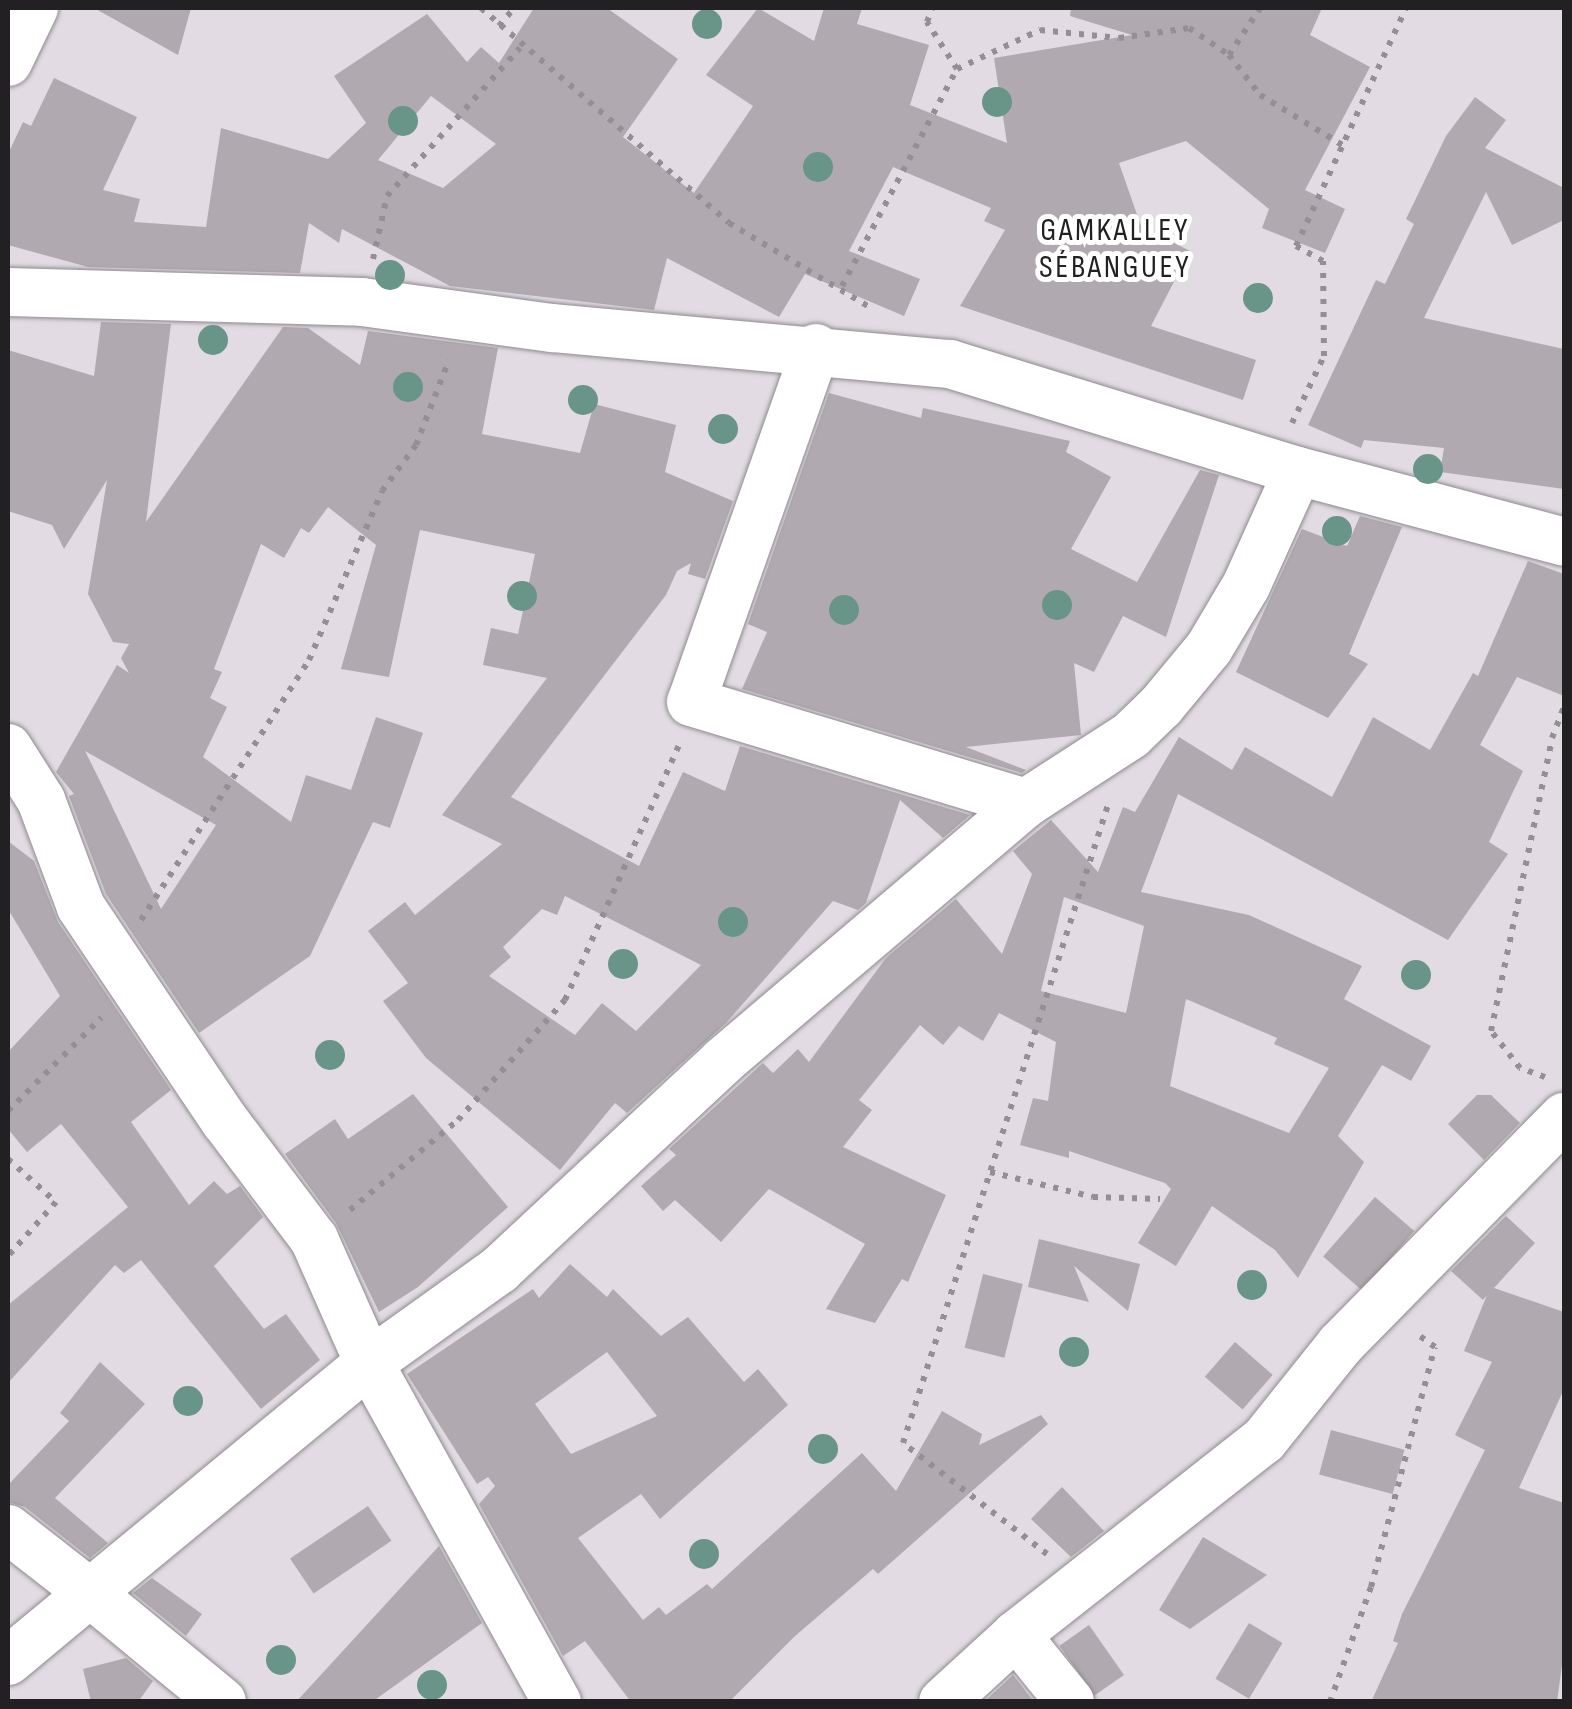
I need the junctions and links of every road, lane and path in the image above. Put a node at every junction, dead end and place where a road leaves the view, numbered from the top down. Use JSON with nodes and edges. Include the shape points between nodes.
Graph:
{"nodes":[{"id":1,"x":34,"y":8,"type":"edge"},
{"id":2,"x":480,"y":8,"type":"edge"},
{"id":3,"x":514,"y":8,"type":"edge"},
{"id":4,"x":932,"y":8,"type":"edge"},
{"id":5,"x":1260,"y":8,"type":"edge"},
{"id":6,"x":1406,"y":8,"type":"edge"},
{"id":7,"x":500,"y":26,"type":"junction"},
{"id":8,"x":520,"y":48,"type":"junction"},
{"id":9,"x":1229,"y":55,"type":"junction"},
{"id":10,"x":8,"y":62,"type":"edge"},
{"id":11,"x":956,"y":69,"type":"junction"},
{"id":12,"x":1344,"y":146,"type":"junction"},
{"id":13,"x":842,"y":286,"type":"junction"},
{"id":14,"x":8,"y":292,"type":"edge"},
{"id":15,"x":362,"y":302,"type":"junction"},
{"id":16,"x":881,"y":316,"type":"dead end"},
{"id":17,"x":466,"y":317,"type":"junction"},
{"id":18,"x":816,"y":348,"type":"junction"},
{"id":19,"x":1298,"y":471,"type":"junction"},
{"id":20,"x":1564,"y":542,"type":"edge"},
{"id":21,"x":697,"y":706,"type":"junction"},
{"id":22,"x":1564,"y":708,"type":"edge"},
{"id":23,"x":1132,"y":735,"type":"junction"},
{"id":24,"x":8,"y":748,"type":"edge"},
{"id":25,"x":1026,"y":803,"type":"junction"},
{"id":26,"x":125,"y":972,"type":"junction"},
{"id":27,"x":1557,"y":1098,"type":"edge"},
{"id":28,"x":8,"y":1111,"type":"edge"},
{"id":29,"x":8,"y":1159,"type":"edge"},
{"id":30,"x":990,"y":1172,"type":"junction"},
{"id":31,"x":1160,"y":1199,"type":"dead end"},
{"id":32,"x":314,"y":1240,"type":"junction"},
{"id":33,"x":8,"y":1256,"type":"edge"},
{"id":34,"x":1381,"y":1306,"type":"junction"},
{"id":35,"x":369,"y":1362,"type":"junction"},
{"id":36,"x":8,"y":1529,"type":"edge"},
{"id":37,"x":1084,"y":1582,"type":"junction"},
{"id":38,"x":90,"y":1593,"type":"junction"},
{"id":39,"x":1016,"y":1635,"type":"junction"},
{"id":40,"x":8,"y":1661,"type":"edge"},
{"id":41,"x":222,"y":1702,"type":"edge"},
{"id":42,"x":558,"y":1702,"type":"edge"},
{"id":43,"x":943,"y":1702,"type":"edge"},
{"id":44,"x":1070,"y":1702,"type":"edge"},
{"id":45,"x":1330,"y":1702,"type":"edge"}],
"edges":[{"from":1,"to":10,"type":"street"},
{"from":2,"to":7,"type":"path"},
{"from":3,"to":7,"type":"path"},
{"from":4,"to":11,"type":"path","via":[[927,22]]},
{"from":5,"to":9,"type":"path"},
{"from":6,"to":12,"type":"path"},
{"from":7,"to":8,"type":"path"},
{"from":8,"to":13,"type":"path","via":[[584,94],[729,223],[820,280]]},
{"from":8,"to":15,"type":"path","via":[[387,196]]},
{"from":9,"to":11,"type":"path","via":[[1190,28],[1120,38],[1040,30]]},
{"from":9,"to":12,"type":"path","via":[[1260,95]]},
{"from":11,"to":13,"type":"path"},
{"from":12,"to":19,"type":"path","via":[[1296,246],[1323,260],[1324,280],[1324,356],[1292,422]]},
{"from":13,"to":16,"type":"path"},
{"from":14,"to":15,"type":"street"},
{"from":15,"to":17,"type":"street"},
{"from":17,"to":18,"type":"street"},
{"from":17,"to":26,"type":"path","via":[[416,445],[382,491],[309,660]]},
{"from":18,"to":19,"type":"street","via":[[950,364]]},
{"from":18,"to":21,"type":"street","via":[[688,694]]},
{"from":19,"to":20,"type":"street"},
{"from":19,"to":23,"type":"street","via":[[1246,586],[1209,648]]},
{"from":21,"to":25,"type":"street"},
{"from":21,"to":32,"type":"path","via":[[565,1000],[458,1120]]},
{"from":22,"to":27,"type":"path","via":[[1552,738],[1491,1031],[1520,1068]]},
{"from":23,"to":25,"type":"street"},
{"from":23,"to":30,"type":"path"},
{"from":24,"to":26,"type":"street","via":[[40,800],[81,907]]},
{"from":25,"to":35,"type":"street","via":[[723,1061],[512,1258]]},
{"from":26,"to":28,"type":"path"},
{"from":26,"to":32,"type":"street"},
{"from":27,"to":34,"type":"street"},
{"from":29,"to":33,"type":"path","via":[[56,1202]]},
{"from":30,"to":31,"type":"path","via":[[1094,1197]]},
{"from":30,"to":37,"type":"path","via":[[903,1443]]},
{"from":32,"to":35,"type":"street"},
{"from":34,"to":37,"type":"street","via":[[1264,1440]]},
{"from":34,"to":45,"type":"path","via":[[1435,1347],[1371,1588]]},
{"from":35,"to":38,"type":"street"},
{"from":35,"to":42,"type":"street"},
{"from":36,"to":38,"type":"street"},
{"from":37,"to":39,"type":"street"},
{"from":38,"to":40,"type":"street"},
{"from":38,"to":41,"type":"street"},
{"from":39,"to":43,"type":"street"},
{"from":39,"to":44,"type":"street"}]}
